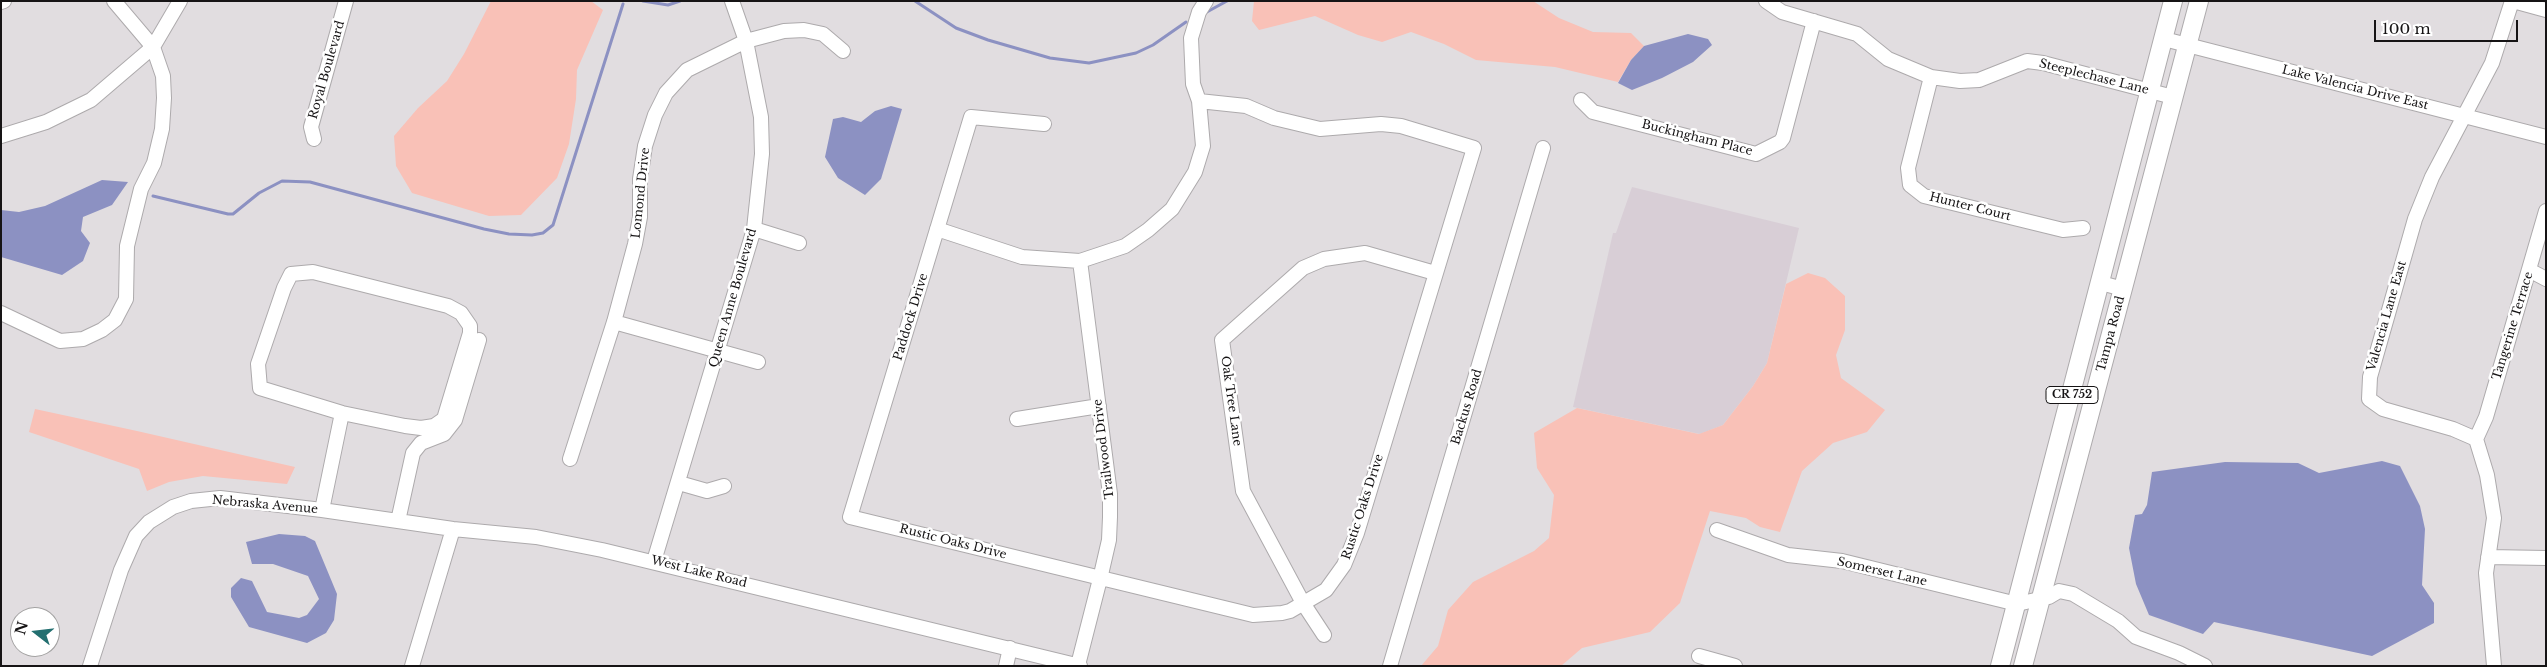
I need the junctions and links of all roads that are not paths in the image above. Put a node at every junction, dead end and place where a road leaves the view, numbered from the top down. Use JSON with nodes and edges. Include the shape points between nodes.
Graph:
{"nodes":[{"id":1,"x":114,"y":1,"type":"edge"},
{"id":2,"x":180,"y":1,"type":"edge"},
{"id":3,"x":346,"y":1,"type":"edge"},
{"id":4,"x":732,"y":1,"type":"edge"},
{"id":5,"x":1206,"y":1,"type":"edge"},
{"id":6,"x":1766,"y":1,"type":"edge"},
{"id":7,"x":2173,"y":1,"type":"edge"},
{"id":8,"x":2199,"y":1,"type":"edge"},
{"id":9,"x":2513,"y":1,"type":"edge"},
{"id":10,"x":2546,"y":10,"type":"edge"},
{"id":11,"x":1814,"y":20,"type":"junction"},
{"id":12,"x":2164,"y":39,"type":"junction"},
{"id":13,"x":746,"y":41,"type":"junction"},
{"id":14,"x":2188,"y":46,"type":"junction"},
{"id":15,"x":153,"y":47,"type":"junction"},
{"id":16,"x":843,"y":51,"type":"dead end"},
{"id":17,"x":1931,"y":76,"type":"junction"},
{"id":18,"x":2151,"y":92,"type":"junction"},
{"id":19,"x":2173,"y":97,"type":"junction"},
{"id":20,"x":1199,"y":100,"type":"junction"},
{"id":21,"x":1581,"y":100,"type":"dead end"},
{"id":22,"x":2463,"y":115,"type":"junction"},
{"id":23,"x":1044,"y":124,"type":"dead end"},
{"id":24,"x":1,"y":136,"type":"edge"},
{"id":25,"x":2546,"y":137,"type":"edge"},
{"id":26,"x":314,"y":139,"type":"dead end"},
{"id":27,"x":1543,"y":148,"type":"dead end"},
{"id":28,"x":2546,"y":211,"type":"edge"},
{"id":29,"x":2084,"y":228,"type":"dead end"},
{"id":30,"x":754,"y":229,"type":"junction"},
{"id":31,"x":937,"y":229,"type":"junction"},
{"id":32,"x":799,"y":243,"type":"dead end"},
{"id":33,"x":1080,"y":261,"type":"junction"},
{"id":34,"x":2530,"y":270,"type":"junction"},
{"id":35,"x":1435,"y":273,"type":"junction"},
{"id":36,"x":2546,"y":279,"type":"edge"},
{"id":37,"x":2101,"y":283,"type":"junction"},
{"id":38,"x":2123,"y":289,"type":"junction"},
{"id":39,"x":1,"y":313,"type":"edge"},
{"id":40,"x":614,"y":322,"type":"junction"},
{"id":41,"x":479,"y":340,"type":"dead end"},
{"id":42,"x":718,"y":351,"type":"junction"},
{"id":43,"x":758,"y":362,"type":"dead end"},
{"id":44,"x":1099,"y":406,"type":"junction"},
{"id":45,"x":342,"y":413,"type":"junction"},
{"id":46,"x":1017,"y":419,"type":"dead end"},
{"id":47,"x":2476,"y":439,"type":"junction"},
{"id":48,"x":570,"y":459,"type":"dead end"},
{"id":49,"x":679,"y":482,"type":"junction"},
{"id":50,"x":724,"y":486,"type":"dead end"},
{"id":51,"x":322,"y":510,"type":"junction"},
{"id":52,"x":850,"y":517,"type":"joint"},
{"id":53,"x":398,"y":521,"type":"junction"},
{"id":54,"x":453,"y":529,"type":"junction"},
{"id":55,"x":1716,"y":530,"type":"dead end"},
{"id":56,"x":2488,"y":557,"type":"junction"},
{"id":57,"x":2546,"y":558,"type":"edge"},
{"id":58,"x":654,"y":561,"type":"junction"},
{"id":59,"x":1100,"y":580,"type":"junction"},
{"id":60,"x":2045,"y":598,"type":"junction"},
{"id":61,"x":1303,"y":603,"type":"junction"},
{"id":62,"x":2017,"y":604,"type":"junction"},
{"id":63,"x":1324,"y":635,"type":"dead end"},
{"id":64,"x":1010,"y":648,"type":"junction"},
{"id":65,"x":1698,"y":656,"type":"dead end"},
{"id":66,"x":90,"y":666,"type":"edge"},
{"id":67,"x":412,"y":666,"type":"edge"},
{"id":68,"x":1006,"y":666,"type":"edge"},
{"id":69,"x":1079,"y":666,"type":"edge"},
{"id":70,"x":1390,"y":666,"type":"edge"},
{"id":71,"x":1734,"y":666,"type":"edge"},
{"id":72,"x":2000,"y":666,"type":"edge"},
{"id":73,"x":2023,"y":666,"type":"edge"},
{"id":74,"x":2205,"y":666,"type":"edge"},
{"id":75,"x":2494,"y":666,"type":"edge"}],
"edges":[{"from":1,"to":15,"type":"street"},
{"from":2,"to":15,"type":"street"},
{"from":3,"to":26,"type":"street","name":"Royal Boulevard","via":[[311,127]]},
{"from":4,"to":13,"type":"street","name":"Queen Anne Boulevard"},
{"from":5,"to":20,"type":"street","via":[[1191,38],[1193,84]]},
{"from":6,"to":11,"type":"street","name":"Steeplechase Lane","via":[[1782,12]]},
{"from":7,"to":12,"type":"main road","name":"Tampa Road","number":"CR 752"},
{"from":8,"to":14,"type":"main road","name":"Tampa Road","number":"CR 752"},
{"from":9,"to":10,"type":"street"},
{"from":9,"to":22,"type":"street","name":"Valencia Lane East","via":[[2492,63]]},
{"from":11,"to":17,"type":"street","name":"Steeplechase Lane","via":[[1856,34],[1888,59]]},
{"from":11,"to":21,"type":"street","name":"Buckingham Place","via":[[1783,138],[1756,154],[1593,112]]},
{"from":12,"to":14,"type":"street","name":"Lake Valencia Drive East"},
{"from":12,"to":18,"type":"main road","name":"Tampa Road","number":"CR 752"},
{"from":13,"to":16,"type":"street","name":"Lomond Drive","via":[[784,31],[804,30],[824,34]]},
{"from":13,"to":30,"type":"street","name":"Queen Anne Boulevard","via":[[761,117],[762,154]]},
{"from":13,"to":40,"type":"street","name":"Lomond Drive","via":[[681,74],[666,93],[655,116],[640,179],[640,217],[635,244]]},
{"from":14,"to":19,"type":"main road","name":"Tampa Road","number":"CR 752"},
{"from":14,"to":22,"type":"street","name":"Lake Valencia Drive East"},
{"from":15,"to":24,"type":"street","via":[[91,100],[46,122]]},
{"from":15,"to":39,"type":"street","via":[[163,76],[162,129],[154,163],[138,198],[127,246],[126,299],[115,320],[84,340],[60,341]]},
{"from":17,"to":18,"type":"street","name":"Steeplechase Lane","via":[[1960,81],[1979,80],[2027,61]]},
{"from":17,"to":29,"type":"street","name":"Hunter Court","via":[[1908,168],[1910,185],[1924,196],[2063,230]]},
{"from":18,"to":19,"type":"street","name":"Steeplechase Lane"},
{"from":18,"to":37,"type":"main road","name":"Tampa Road","number":"CR 752"},
{"from":19,"to":38,"type":"main road","name":"Tampa Road","number":"CR 752"},
{"from":20,"to":33,"type":"street","via":[[1203,146],[1195,172],[1172,209],[1125,246]]},
{"from":20,"to":35,"type":"street","name":"Rustic Oaks Drive","via":[[1246,106],[1274,118],[1320,129],[1381,124],[1401,126],[1474,148]]},
{"from":22,"to":25,"type":"street","name":"Lake Valencia Drive East"},
{"from":22,"to":47,"type":"street","name":"Valencia Lane East","via":[[2415,219],[2370,377],[2369,399],[2383,409]]},
{"from":23,"to":31,"type":"street","name":"Paddock Drive","via":[[970,117]]},
{"from":27,"to":70,"type":"street","name":"Backus Road"},
{"from":28,"to":34,"type":"street","name":"Tangerine Terrace"},
{"from":30,"to":32,"type":"street"},
{"from":30,"to":42,"type":"street","name":"Queen Anne Boulevard"},
{"from":31,"to":33,"type":"street","via":[[1022,256]]},
{"from":31,"to":52,"type":"street","name":"Paddock Drive"},
{"from":33,"to":44,"type":"street","name":"Trailwood Drive"},
{"from":34,"to":36,"type":"street"},
{"from":34,"to":47,"type":"street","name":"Tangerine Terrace","via":[[2486,417]]},
{"from":35,"to":61,"type":"street","name":"Rustic Oaks Drive","via":[[1357,533],[1344,565],[1326,590]]},
{"from":35,"to":61,"type":"street","name":"Oak Tree Lane","via":[[1365,252],[1324,259],[1303,268],[1222,340],[1243,491]]},
{"from":37,"to":38,"type":"street"},
{"from":37,"to":62,"type":"main road","name":"Tampa Road","number":"CR 752"},
{"from":38,"to":60,"type":"main road","name":"Tampa Road","number":"CR 752"},
{"from":40,"to":42,"type":"street"},
{"from":40,"to":48,"type":"street","name":"Lomond Drive"},
{"from":41,"to":53,"type":"street","via":[[455,420],[444,434],[421,443],[413,454]]},
{"from":42,"to":43,"type":"street"},
{"from":42,"to":49,"type":"street","name":"Queen Anne Boulevard"},
{"from":44,"to":46,"type":"street"},
{"from":44,"to":59,"type":"street","name":"Trailwood Drive","via":[[1110,494],[1109,540]]},
{"from":45,"to":45,"type":"street","via":[[260,388],[258,364],[291,274],[312,272],[448,306],[462,313],[470,332],[444,419],[434,426],[421,428]]},
{"from":45,"to":51,"type":"street"},
{"from":47,"to":56,"type":"street","via":[[2487,475],[2494,518]]},
{"from":49,"to":50,"type":"street","via":[[707,492]]},
{"from":49,"to":58,"type":"street","name":"Queen Anne Boulevard"},
{"from":51,"to":53,"type":"street","name":"Nebraska Avenue"},
{"from":51,"to":66,"type":"street","name":"Nebraska Avenue","via":[[220,498],[191,501],[173,507],[149,522],[136,536],[122,570]]},
{"from":52,"to":59,"type":"street","name":"Rustic Oaks Drive"},
{"from":53,"to":54,"type":"street","name":"Nebraska Avenue"},
{"from":54,"to":58,"type":"street","name":"West Lake Road","via":[[536,537]]},
{"from":54,"to":67,"type":"street"},
{"from":55,"to":62,"type":"street","name":"Somerset Lane","via":[[1788,554],[1842,561]]},
{"from":56,"to":57,"type":"street"},
{"from":56,"to":75,"type":"street","via":[[2486,595]]},
{"from":58,"to":64,"type":"street","name":"West Lake Road"},
{"from":59,"to":61,"type":"street","name":"Rustic Oaks Drive","via":[[1253,615],[1282,613]]},
{"from":59,"to":69,"type":"street","name":"Trailwood Drive"},
{"from":60,"to":62,"type":"street","name":"Somerset Lane"},
{"from":60,"to":73,"type":"main road","name":"Tampa Road","number":"CR 752"},
{"from":60,"to":74,"type":"street","name":"Somerset Lane","via":[[2059,591],[2073,594],[2118,621],[2136,637]]},
{"from":61,"to":63,"type":"street"},
{"from":62,"to":72,"type":"main road","name":"Tampa Road","number":"CR 752"},
{"from":64,"to":68,"type":"street"},
{"from":64,"to":69,"type":"street","name":"West Lake Road"},
{"from":65,"to":71,"type":"street"}]}
